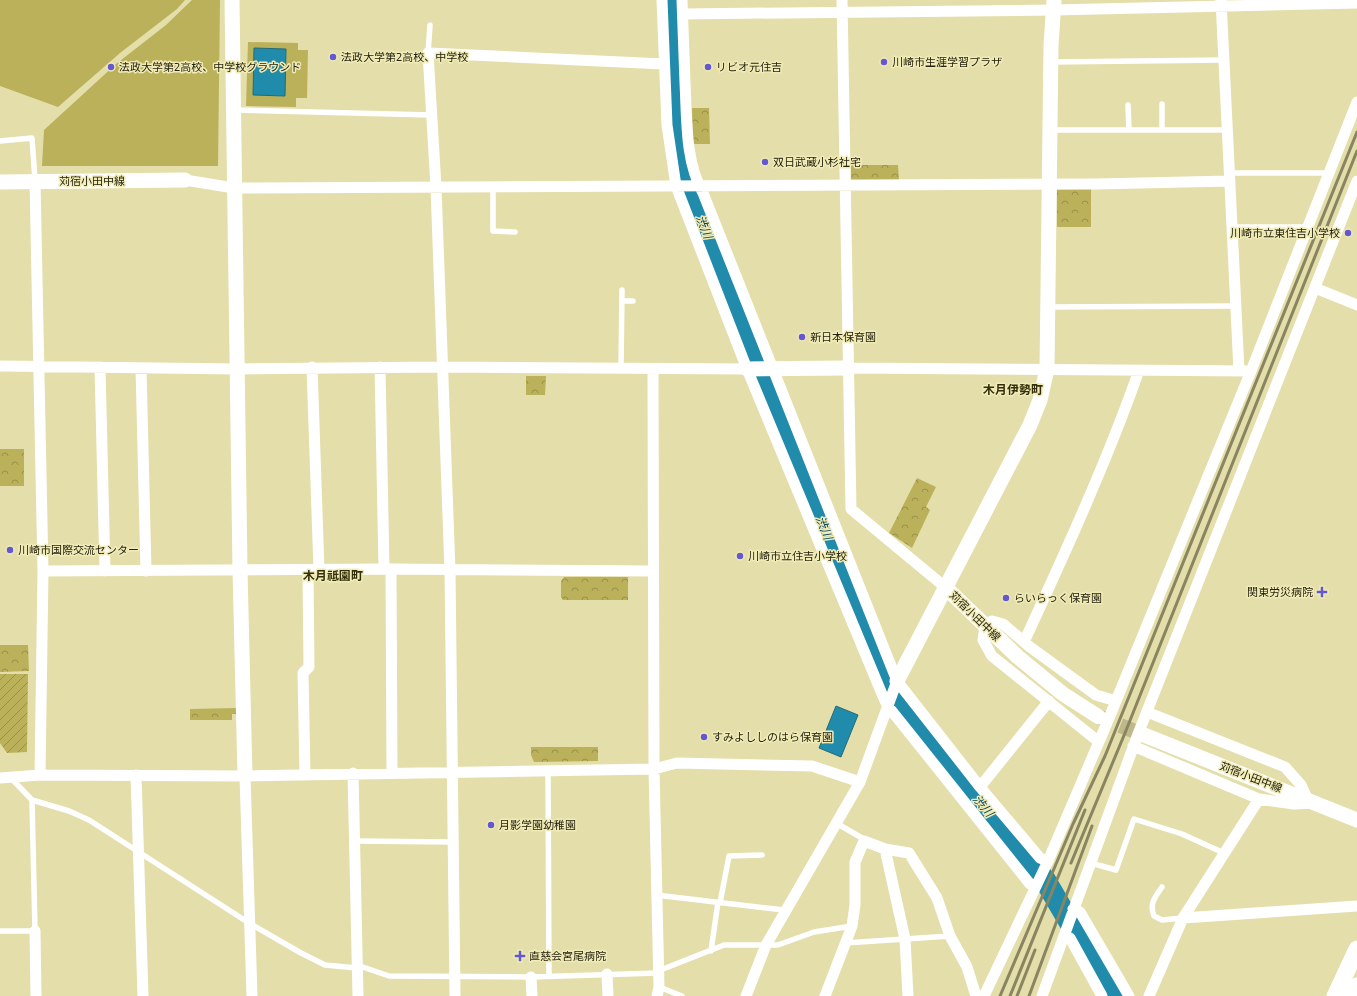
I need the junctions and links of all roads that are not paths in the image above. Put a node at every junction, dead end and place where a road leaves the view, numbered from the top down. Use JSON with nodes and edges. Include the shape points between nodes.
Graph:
{"nodes":[{"id":1,"x":232,"y":0,"type":"edge"},
{"id":2,"x":662,"y":0,"type":"edge"},
{"id":3,"x":682,"y":0,"type":"edge"},
{"id":4,"x":842,"y":0,"type":"edge"},
{"id":5,"x":1357,"y":3,"type":"edge"},
{"id":6,"x":1221,"y":4,"type":"edge"},
{"id":7,"x":1054,"y":5,"type":"edge"},
{"id":8,"x":842,"y":13,"type":"junction"},
{"id":9,"x":683,"y":14,"type":"junction"},
{"id":10,"x":430,"y":25,"type":"dead end"},
{"id":11,"x":428,"y":53,"type":"junction"},
{"id":12,"x":1224,"y":60,"type":"junction"},
{"id":13,"x":1051,"y":62,"type":"junction"},
{"id":14,"x":664,"y":64,"type":"junction"},
{"id":15,"x":1357,"y":102,"type":"edge"},
{"id":16,"x":1162,"y":104,"type":"dead end"},
{"id":17,"x":1128,"y":105,"type":"dead end"},
{"id":18,"x":234,"y":110,"type":"junction"},
{"id":19,"x":431,"y":115,"type":"junction"},
{"id":20,"x":1050,"y":130,"type":"junction"},
{"id":21,"x":1129,"y":130,"type":"junction"},
{"id":22,"x":1162,"y":130,"type":"junction"},
{"id":23,"x":1227,"y":130,"type":"junction"},
{"id":24,"x":0,"y":141,"type":"edge"},
{"id":25,"x":1329,"y":173,"type":"junction"},
{"id":26,"x":1230,"y":177,"type":"junction"},
{"id":27,"x":185,"y":180,"type":"joint"},
{"id":28,"x":35,"y":181,"type":"junction"},
{"id":29,"x":1357,"y":181,"type":"edge"},
{"id":30,"x":0,"y":182,"type":"edge"},
{"id":31,"x":845,"y":184,"type":"junction"},
{"id":32,"x":1049,"y":184,"type":"junction"},
{"id":33,"x":676,"y":186,"type":"junction"},
{"id":34,"x":699,"y":186,"type":"junction"},
{"id":35,"x":436,"y":187,"type":"junction"},
{"id":36,"x":493,"y":187,"type":"junction"},
{"id":37,"x":234,"y":188,"type":"junction"},
{"id":38,"x":1232,"y":227,"type":"junction"},
{"id":39,"x":1308,"y":227,"type":"junction"},
{"id":40,"x":515,"y":232,"type":"dead end"},
{"id":41,"x":1314,"y":288,"type":"junction"},
{"id":42,"x":622,"y":290,"type":"dead end"},
{"id":43,"x":633,"y":300,"type":"dead end"},
{"id":44,"x":622,"y":301,"type":"junction"},
{"id":45,"x":1357,"y":305,"type":"edge"},
{"id":46,"x":1236,"y":306,"type":"junction"},
{"id":47,"x":1048,"y":307,"type":"junction"},
{"id":48,"x":0,"y":366,"type":"edge"},
{"id":49,"x":38,"y":367,"type":"junction"},
{"id":50,"x":312,"y":367,"type":"junction"},
{"id":51,"x":380,"y":367,"type":"junction"},
{"id":52,"x":442,"y":367,"type":"junction"},
{"id":53,"x":100,"y":368,"type":"junction"},
{"id":54,"x":141,"y":368,"type":"junction"},
{"id":55,"x":621,"y":368,"type":"junction"},
{"id":56,"x":653,"y":368,"type":"junction"},
{"id":57,"x":848,"y":368,"type":"junction"},
{"id":58,"x":237,"y":369,"type":"junction"},
{"id":59,"x":747,"y":369,"type":"junction"},
{"id":60,"x":772,"y":369,"type":"junction"},
{"id":61,"x":1047,"y":369,"type":"junction"},
{"id":62,"x":1138,"y":371,"type":"junction"},
{"id":63,"x":1239,"y":371,"type":"junction"},
{"id":64,"x":1251,"y":371,"type":"junction"},
{"id":65,"x":387,"y":569,"type":"junction"},
{"id":66,"x":240,"y":570,"type":"junction"},
{"id":67,"x":319,"y":570,"type":"junction"},
{"id":68,"x":43,"y":571,"type":"junction"},
{"id":69,"x":105,"y":571,"type":"junction"},
{"id":70,"x":146,"y":571,"type":"junction"},
{"id":71,"x":308,"y":571,"type":"junction"},
{"id":72,"x":450,"y":571,"type":"junction"},
{"id":73,"x":653,"y":571,"type":"junction"},
{"id":74,"x":945,"y":587,"type":"junction"},
{"id":75,"x":985,"y":626,"type":"junction"},
{"id":76,"x":1024,"y":642,"type":"junction"},
{"id":77,"x":897,"y":681,"type":"junction"},
{"id":78,"x":1049,"y":701,"type":"junction"},
{"id":79,"x":1116,"y":701,"type":"junction"},
{"id":80,"x":887,"y":705,"type":"junction"},
{"id":81,"x":1147,"y":712,"type":"junction"},
{"id":82,"x":1099,"y":716,"type":"tunnel mouth"},
{"id":83,"x":1144,"y":735,"type":"tunnel mouth"},
{"id":84,"x":1099,"y":742,"type":"junction"},
{"id":85,"x":1133,"y":746,"type":"junction"},
{"id":86,"x":654,"y":769,"type":"junction"},
{"id":87,"x":548,"y":770,"type":"junction"},
{"id":88,"x":454,"y":771,"type":"junction"},
{"id":89,"x":392,"y":772,"type":"junction"},
{"id":90,"x":353,"y":773,"type":"junction"},
{"id":91,"x":305,"y":774,"type":"junction"},
{"id":92,"x":40,"y":775,"type":"junction"},
{"id":93,"x":136,"y":775,"type":"junction"},
{"id":94,"x":245,"y":776,"type":"junction"},
{"id":95,"x":5,"y":778,"type":"edge"},
{"id":96,"x":860,"y":782,"type":"junction"},
{"id":97,"x":980,"y":787,"type":"junction"},
{"id":98,"x":1259,"y":799,"type":"junction"},
{"id":99,"x":32,"y":800,"type":"junction"},
{"id":100,"x":1312,"y":800,"type":"junction"},
{"id":101,"x":1357,"y":820,"type":"edge"},
{"id":102,"x":836,"y":823,"type":"junction"},
{"id":103,"x":864,"y":841,"type":"junction"},
{"id":104,"x":354,"y":842,"type":"junction"},
{"id":105,"x":453,"y":842,"type":"junction"},
{"id":106,"x":885,"y":849,"type":"junction"},
{"id":107,"x":138,"y":852,"type":"junction"},
{"id":108,"x":1224,"y":853,"type":"junction"},
{"id":109,"x":762,"y":855,"type":"dead end"},
{"id":110,"x":1048,"y":861,"type":"junction"},
{"id":111,"x":1090,"y":863,"type":"junction"},
{"id":112,"x":1036,"y":886,"type":"junction"},
{"id":113,"x":1162,"y":887,"type":"dead end"},
{"id":114,"x":656,"y":895,"type":"junction"},
{"id":115,"x":719,"y":902,"type":"junction"},
{"id":116,"x":1357,"y":906,"type":"edge"},
{"id":117,"x":1074,"y":908,"type":"junction"},
{"id":118,"x":784,"y":910,"type":"junction"},
{"id":119,"x":1183,"y":918,"type":"junction"},
{"id":120,"x":249,"y":924,"type":"junction"},
{"id":121,"x":852,"y":926,"type":"junction"},
{"id":122,"x":0,"y":931,"type":"edge"},
{"id":123,"x":34,"y":931,"type":"junction"},
{"id":124,"x":1064,"y":935,"type":"junction"},
{"id":125,"x":950,"y":936,"type":"junction"},
{"id":126,"x":905,"y":938,"type":"junction"},
{"id":127,"x":844,"y":943,"type":"junction"},
{"id":128,"x":766,"y":945,"type":"junction"},
{"id":129,"x":1357,"y":949,"type":"edge"},
{"id":130,"x":711,"y":950,"type":"junction"},
{"id":131,"x":357,"y":967,"type":"junction"},
{"id":132,"x":658,"y":972,"type":"junction"},
{"id":133,"x":607,"y":974,"type":"junction"},
{"id":134,"x":549,"y":976,"type":"junction"},
{"id":135,"x":454,"y":977,"type":"junction"},
{"id":136,"x":531,"y":977,"type":"junction"},
{"id":137,"x":1357,"y":986,"type":"edge"},
{"id":138,"x":658,"y":992,"type":"edge"},
{"id":139,"x":36,"y":996,"type":"edge"},
{"id":140,"x":143,"y":996,"type":"edge"},
{"id":141,"x":252,"y":996,"type":"edge"},
{"id":142,"x":358,"y":996,"type":"edge"},
{"id":143,"x":455,"y":996,"type":"edge"},
{"id":144,"x":532,"y":996,"type":"edge"},
{"id":145,"x":608,"y":996,"type":"edge"},
{"id":146,"x":682,"y":996,"type":"edge"},
{"id":147,"x":746,"y":996,"type":"edge"},
{"id":148,"x":825,"y":996,"type":"edge"},
{"id":149,"x":908,"y":996,"type":"edge"},
{"id":150,"x":976,"y":996,"type":"edge"},
{"id":151,"x":984,"y":996,"type":"edge"},
{"id":152,"x":1042,"y":996,"type":"edge"},
{"id":153,"x":1102,"y":996,"type":"edge"},
{"id":154,"x":1128,"y":996,"type":"edge"},
{"id":155,"x":1149,"y":996,"type":"edge"},
{"id":156,"x":1334,"y":996,"type":"edge"},
{"id":157,"x":1352,"y":996,"type":"edge"}],
"edges":[{"from":1,"to":18,"type":"street"},
{"from":2,"to":14,"type":"street"},
{"from":3,"to":9,"type":"street"},
{"from":4,"to":8,"type":"street"},
{"from":5,"to":6,"type":"street"},
{"from":6,"to":7,"type":"street"},
{"from":6,"to":12,"type":"street"},
{"from":7,"to":8,"type":"street"},
{"from":7,"to":13,"type":"street"},
{"from":8,"to":9,"type":"street"},
{"from":8,"to":31,"type":"street"},
{"from":9,"to":34,"type":"street","via":[[690,157]]},
{"from":10,"to":11,"type":"lane"},
{"from":11,"to":14,"type":"street"},
{"from":11,"to":19,"type":"street"},
{"from":12,"to":13,"type":"lane"},
{"from":12,"to":23,"type":"street"},
{"from":13,"to":20,"type":"street"},
{"from":14,"to":33,"type":"street","via":[[670,154]]},
{"from":15,"to":25,"type":"street"},
{"from":16,"to":22,"type":"lane"},
{"from":17,"to":21,"type":"lane"},
{"from":18,"to":19,"type":"lane"},
{"from":18,"to":37,"type":"street"},
{"from":19,"to":35,"type":"street"},
{"from":20,"to":21,"type":"lane"},
{"from":20,"to":32,"type":"street"},
{"from":21,"to":22,"type":"lane"},
{"from":22,"to":23,"type":"lane"},
{"from":23,"to":26,"type":"street"},
{"from":24,"to":28,"type":"lane","via":[[32,138]]},
{"from":25,"to":26,"type":"lane"},
{"from":25,"to":39,"type":"street"},
{"from":26,"to":32,"type":"street"},
{"from":26,"to":38,"type":"street"},
{"from":27,"to":28,"type":"street","name":"苅宿小田中線"},
{"from":27,"to":37,"type":"street"},
{"from":28,"to":30,"type":"street","name":"苅宿小田中線"},
{"from":28,"to":49,"type":"street"},
{"from":29,"to":41,"type":"street"},
{"from":31,"to":32,"type":"street"},
{"from":31,"to":34,"type":"street"},
{"from":31,"to":57,"type":"street"},
{"from":32,"to":47,"type":"street"},
{"from":33,"to":34,"type":"street"},
{"from":33,"to":36,"type":"street"},
{"from":33,"to":59,"type":"street"},
{"from":34,"to":60,"type":"street"},
{"from":35,"to":36,"type":"street"},
{"from":35,"to":37,"type":"street"},
{"from":35,"to":52,"type":"street"},
{"from":36,"to":40,"type":"lane","via":[[493,230]]},
{"from":37,"to":58,"type":"street"},
{"from":38,"to":39,"type":"lane"},
{"from":38,"to":46,"type":"street"},
{"from":39,"to":64,"type":"street"},
{"from":41,"to":45,"type":"street"},
{"from":41,"to":81,"type":"street"},
{"from":42,"to":44,"type":"lane"},
{"from":43,"to":44,"type":"lane"},
{"from":44,"to":55,"type":"lane"},
{"from":46,"to":47,"type":"lane"},
{"from":46,"to":63,"type":"street"},
{"from":47,"to":61,"type":"street"},
{"from":48,"to":49,"type":"street"},
{"from":49,"to":53,"type":"street"},
{"from":49,"to":68,"type":"street"},
{"from":50,"to":51,"type":"street"},
{"from":50,"to":58,"type":"street"},
{"from":50,"to":67,"type":"street"},
{"from":51,"to":52,"type":"street"},
{"from":51,"to":65,"type":"street"},
{"from":52,"to":55,"type":"street"},
{"from":52,"to":72,"type":"street"},
{"from":53,"to":54,"type":"street"},
{"from":53,"to":69,"type":"street"},
{"from":54,"to":58,"type":"street"},
{"from":54,"to":70,"type":"street"},
{"from":55,"to":56,"type":"street"},
{"from":56,"to":59,"type":"street"},
{"from":56,"to":73,"type":"street"},
{"from":57,"to":60,"type":"street"},
{"from":57,"to":61,"type":"street"},
{"from":57,"to":74,"type":"street","via":[[851,508]]},
{"from":58,"to":66,"type":"street"},
{"from":59,"to":60,"type":"street"},
{"from":59,"to":80,"type":"street"},
{"from":60,"to":77,"type":"street"},
{"from":61,"to":62,"type":"street"},
{"from":61,"to":74,"type":"street","via":[[1040,400],[1030,425]]},
{"from":62,"to":63,"type":"street"},
{"from":62,"to":76,"type":"street","via":[[1125,412]]},
{"from":63,"to":64,"type":"street"},
{"from":64,"to":79,"type":"street"},
{"from":65,"to":67,"type":"street"},
{"from":65,"to":72,"type":"street"},
{"from":65,"to":89,"type":"street"},
{"from":66,"to":70,"type":"street"},
{"from":66,"to":71,"type":"street"},
{"from":66,"to":94,"type":"street"},
{"from":67,"to":71,"type":"street"},
{"from":68,"to":69,"type":"street"},
{"from":68,"to":92,"type":"street"},
{"from":69,"to":70,"type":"street"},
{"from":71,"to":91,"type":"street","via":[[309,667],[303,673]]},
{"from":72,"to":73,"type":"street"},
{"from":72,"to":88,"type":"street"},
{"from":73,"to":86,"type":"street"},
{"from":74,"to":75,"type":"street","name":"苅宿小田中線"},
{"from":74,"to":77,"type":"street"},
{"from":75,"to":76,"type":"street","via":[[992,621],[1003,624]]},
{"from":75,"to":78,"type":"street","via":[[983,640],[992,656]]},
{"from":75,"to":82,"type":"street","name":"苅宿小田中線","via":[[1063,694]]},
{"from":76,"to":79,"type":"street","via":[[1096,694]]},
{"from":77,"to":80,"type":"street"},
{"from":77,"to":97,"type":"street"},
{"from":78,"to":84,"type":"street"},
{"from":78,"to":97,"type":"street"},
{"from":79,"to":84,"type":"street"},
{"from":80,"to":96,"type":"street"},
{"from":80,"to":112,"type":"street","via":[[1020,872],[1030,884]]},
{"from":81,"to":85,"type":"street"},
{"from":81,"to":100,"type":"street","via":[[1285,767]]},
{"from":83,"to":100,"type":"street","name":"苅宿小田中線"},
{"from":84,"to":110,"type":"street"},
{"from":85,"to":98,"type":"street"},
{"from":85,"to":111,"type":"street"},
{"from":86,"to":87,"type":"street"},
{"from":86,"to":96,"type":"street","via":[[677,763],[812,766]]},
{"from":86,"to":114,"type":"street"},
{"from":87,"to":88,"type":"street"},
{"from":87,"to":134,"type":"lane"},
{"from":88,"to":89,"type":"street"},
{"from":88,"to":105,"type":"street"},
{"from":89,"to":90,"type":"street"},
{"from":90,"to":91,"type":"street"},
{"from":90,"to":104,"type":"street"},
{"from":91,"to":94,"type":"street"},
{"from":92,"to":93,"type":"street"},
{"from":92,"to":95,"type":"street"},
{"from":93,"to":94,"type":"street"},
{"from":93,"to":107,"type":"street"},
{"from":94,"to":120,"type":"street"},
{"from":95,"to":99,"type":"lane"},
{"from":96,"to":102,"type":"street"},
{"from":97,"to":110,"type":"street","via":[[1040,858]]},
{"from":98,"to":100,"type":"street","via":[[1294,804]]},
{"from":98,"to":108,"type":"street"},
{"from":99,"to":107,"type":"lane","via":[[89,820]]},
{"from":99,"to":123,"type":"lane"},
{"from":100,"to":101,"type":"street","name":"苅宿小田中線"},
{"from":102,"to":103,"type":"lane"},
{"from":102,"to":118,"type":"street"},
{"from":103,"to":106,"type":"street"},
{"from":103,"to":121,"type":"street","via":[[855,862],[855,905]]},
{"from":104,"to":105,"type":"lane"},
{"from":104,"to":131,"type":"street"},
{"from":105,"to":135,"type":"street"},
{"from":106,"to":125,"type":"street","via":[[910,853],[937,898]]},
{"from":106,"to":126,"type":"street"},
{"from":107,"to":120,"type":"lane"},
{"from":107,"to":140,"type":"street"},
{"from":108,"to":111,"type":"lane","via":[[1182,834],[1134,820],[1116,870]]},
{"from":108,"to":119,"type":"street"},
{"from":109,"to":115,"type":"lane","via":[[729,856]]},
{"from":110,"to":112,"type":"street"},
{"from":111,"to":117,"type":"street"},
{"from":112,"to":151,"type":"street"},
{"from":113,"to":119,"type":"lane","via":[[1152,904],[1154,916],[1162,920]]},
{"from":114,"to":115,"type":"lane"},
{"from":114,"to":132,"type":"street"},
{"from":115,"to":118,"type":"lane"},
{"from":115,"to":130,"type":"lane"},
{"from":116,"to":119,"type":"street"},
{"from":117,"to":124,"type":"street"},
{"from":117,"to":154,"type":"street","via":[[1080,912]]},
{"from":118,"to":128,"type":"street"},
{"from":119,"to":155,"type":"street"},
{"from":120,"to":131,"type":"lane","via":[[325,965]]},
{"from":120,"to":141,"type":"street"},
{"from":121,"to":127,"type":"street"},
{"from":121,"to":128,"type":"lane","via":[[814,932],[778,945]]},
{"from":122,"to":123,"type":"lane"},
{"from":123,"to":139,"type":"street"},
{"from":124,"to":152,"type":"street"},
{"from":124,"to":153,"type":"street","via":[[1070,938]]},
{"from":125,"to":126,"type":"lane"},
{"from":125,"to":150,"type":"street","via":[[967,967]]},
{"from":126,"to":127,"type":"lane"},
{"from":126,"to":149,"type":"street"},
{"from":127,"to":148,"type":"street"},
{"from":128,"to":130,"type":"lane","via":[[724,945]]},
{"from":128,"to":147,"type":"street"},
{"from":129,"to":156,"type":"main road"},
{"from":130,"to":132,"type":"lane"},
{"from":131,"to":135,"type":"lane","via":[[389,976]]},
{"from":131,"to":142,"type":"street"},
{"from":132,"to":133,"type":"lane"},
{"from":132,"to":138,"type":"street"},
{"from":133,"to":134,"type":"lane"},
{"from":133,"to":145,"type":"street"},
{"from":134,"to":136,"type":"lane"},
{"from":135,"to":136,"type":"lane"},
{"from":135,"to":143,"type":"street"},
{"from":136,"to":144,"type":"street"},
{"from":137,"to":157,"type":"main road"},
{"from":138,"to":146,"type":"lane"}]}
